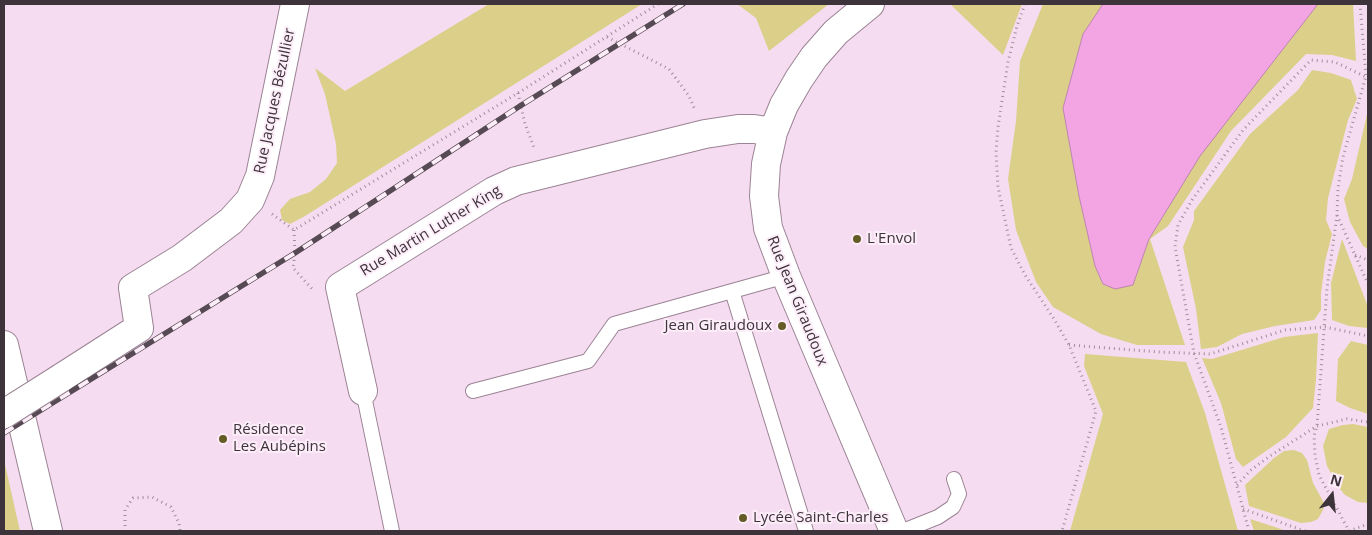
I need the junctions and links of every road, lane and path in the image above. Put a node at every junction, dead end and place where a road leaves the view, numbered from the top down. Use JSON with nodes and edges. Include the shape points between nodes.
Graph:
{"nodes":[{"id":1,"x":295,"y":4,"type":"edge"},
{"id":2,"x":658,"y":4,"type":"edge"},
{"id":3,"x":870,"y":4,"type":"edge"},
{"id":4,"x":1025,"y":4,"type":"edge"},
{"id":5,"x":1360,"y":4,"type":"edge"},
{"id":6,"x":607,"y":36,"type":"junction"},
{"id":7,"x":1367,"y":77,"type":"edge"},
{"id":8,"x":1368,"y":84,"type":"edge"},
{"id":9,"x":518,"y":93,"type":"junction"},
{"id":10,"x":773,"y":132,"type":"junction"},
{"id":11,"x":705,"y":134,"type":"junction"},
{"id":12,"x":545,"y":173,"type":"junction"},
{"id":13,"x":250,"y":200,"type":"junction"},
{"id":14,"x":1337,"y":215,"type":"junction"},
{"id":15,"x":294,"y":230,"type":"junction"},
{"id":16,"x":1355,"y":254,"type":"junction"},
{"id":17,"x":1368,"y":260,"type":"edge"},
{"id":18,"x":786,"y":276,"type":"junction"},
{"id":19,"x":1368,"y":284,"type":"edge"},
{"id":20,"x":732,"y":291,"type":"junction"},
{"id":21,"x":344,"y":300,"type":"junction"},
{"id":22,"x":1324,"y":326,"type":"junction"},
{"id":23,"x":1368,"y":336,"type":"edge"},
{"id":24,"x":4,"y":345,"type":"edge"},
{"id":25,"x":1069,"y":345,"type":"junction"},
{"id":26,"x":1194,"y":353,"type":"junction"},
{"id":27,"x":363,"y":391,"type":"joint"},
{"id":28,"x":473,"y":391,"type":"dead end"},
{"id":29,"x":4,"y":414,"type":"edge"},
{"id":30,"x":1368,"y":422,"type":"edge"},
{"id":31,"x":1317,"y":426,"type":"junction"},
{"id":32,"x":954,"y":478,"type":"dead end"},
{"id":33,"x":1236,"y":485,"type":"junction"},
{"id":34,"x":1243,"y":509,"type":"junction"},
{"id":35,"x":1368,"y":524,"type":"edge"},
{"id":36,"x":48,"y":531,"type":"edge"},
{"id":37,"x":125,"y":531,"type":"edge"},
{"id":38,"x":180,"y":531,"type":"edge"},
{"id":39,"x":392,"y":531,"type":"edge"},
{"id":40,"x":806,"y":531,"type":"edge"},
{"id":41,"x":894,"y":531,"type":"edge"},
{"id":42,"x":904,"y":531,"type":"edge"},
{"id":43,"x":1062,"y":531,"type":"edge"},
{"id":44,"x":1249,"y":531,"type":"edge"},
{"id":45,"x":1304,"y":531,"type":"edge"},
{"id":46,"x":1348,"y":531,"type":"edge"}],
"edges":[{"from":1,"to":13,"type":"street","name":"Rue Jacques Bézullier","via":[[260,176]]},
{"from":2,"to":6,"type":"path"},
{"from":3,"to":10,"type":"street","name":"Rue Jean Giraudoux","via":[[836,32],[814,57],[784,105]]},
{"from":4,"to":25,"type":"path","via":[[1008,62],[998,127],[998,187],[1011,248]]},
{"from":5,"to":7,"type":"path"},
{"from":6,"to":9,"type":"path"},
{"from":6,"to":11,"type":"path","via":[[669,69],[689,96]]},
{"from":7,"to":8,"type":"path"},
{"from":7,"to":14,"type":"path","via":[[1343,157]]},
{"from":7,"to":26,"type":"path","via":[[1335,62],[1311,60],[1243,130],[1192,200],[1178,225],[1176,247]]},
{"from":9,"to":12,"type":"path","via":[[525,124]]},
{"from":9,"to":15,"type":"path"},
{"from":10,"to":11,"type":"street","name":"Rue Martin Luther King","via":[[738,129]]},
{"from":10,"to":18,"type":"street","name":"Rue Jean Giraudoux","via":[[764,196],[768,228]]},
{"from":11,"to":12,"type":"street","name":"Rue Martin Luther King"},
{"from":12,"to":21,"type":"street","name":"Rue Martin Luther King","via":[[494,191],[340,287]]},
{"from":13,"to":15,"type":"path"},
{"from":13,"to":29,"type":"street","name":"Rue Jacques Bézullier","bridge":true,"via":[[231,221],[182,258],[133,288],[139,328]]},
{"from":14,"to":16,"type":"path"},
{"from":14,"to":22,"type":"path"},
{"from":15,"to":21,"type":"path","via":[[293,268],[313,290]]},
{"from":16,"to":17,"type":"path"},
{"from":16,"to":19,"type":"path"},
{"from":18,"to":20,"type":"lane"},
{"from":18,"to":41,"type":"street","name":"Rue Jean Giraudoux"},
{"from":20,"to":28,"type":"lane","via":[[614,324],[588,361]]},
{"from":20,"to":40,"type":"lane"},
{"from":21,"to":27,"type":"street","name":"Rue Martin Luther King"},
{"from":22,"to":23,"type":"path"},
{"from":22,"to":26,"type":"path","via":[[1286,330],[1210,354]]},
{"from":22,"to":31,"type":"path"},
{"from":24,"to":36,"type":"street"},
{"from":25,"to":26,"type":"path"},
{"from":25,"to":43,"type":"path","via":[[1096,411]]},
{"from":26,"to":33,"type":"path","via":[[1221,427]]},
{"from":27,"to":39,"type":"lane"},
{"from":30,"to":31,"type":"path","via":[[1347,419]]},
{"from":31,"to":33,"type":"path","via":[[1270,456]]},
{"from":31,"to":46,"type":"path","via":[[1314,436],[1319,475]]},
{"from":32,"to":42,"type":"lane","via":[[959,494],[953,506],[938,517]]},
{"from":33,"to":34,"type":"path"},
{"from":34,"to":44,"type":"path"},
{"from":34,"to":45,"type":"path"},
{"from":35,"to":46,"type":"path"},
{"from":37,"to":38,"type":"path","via":[[125,510],[133,498],[152,496],[171,507]]}]}
